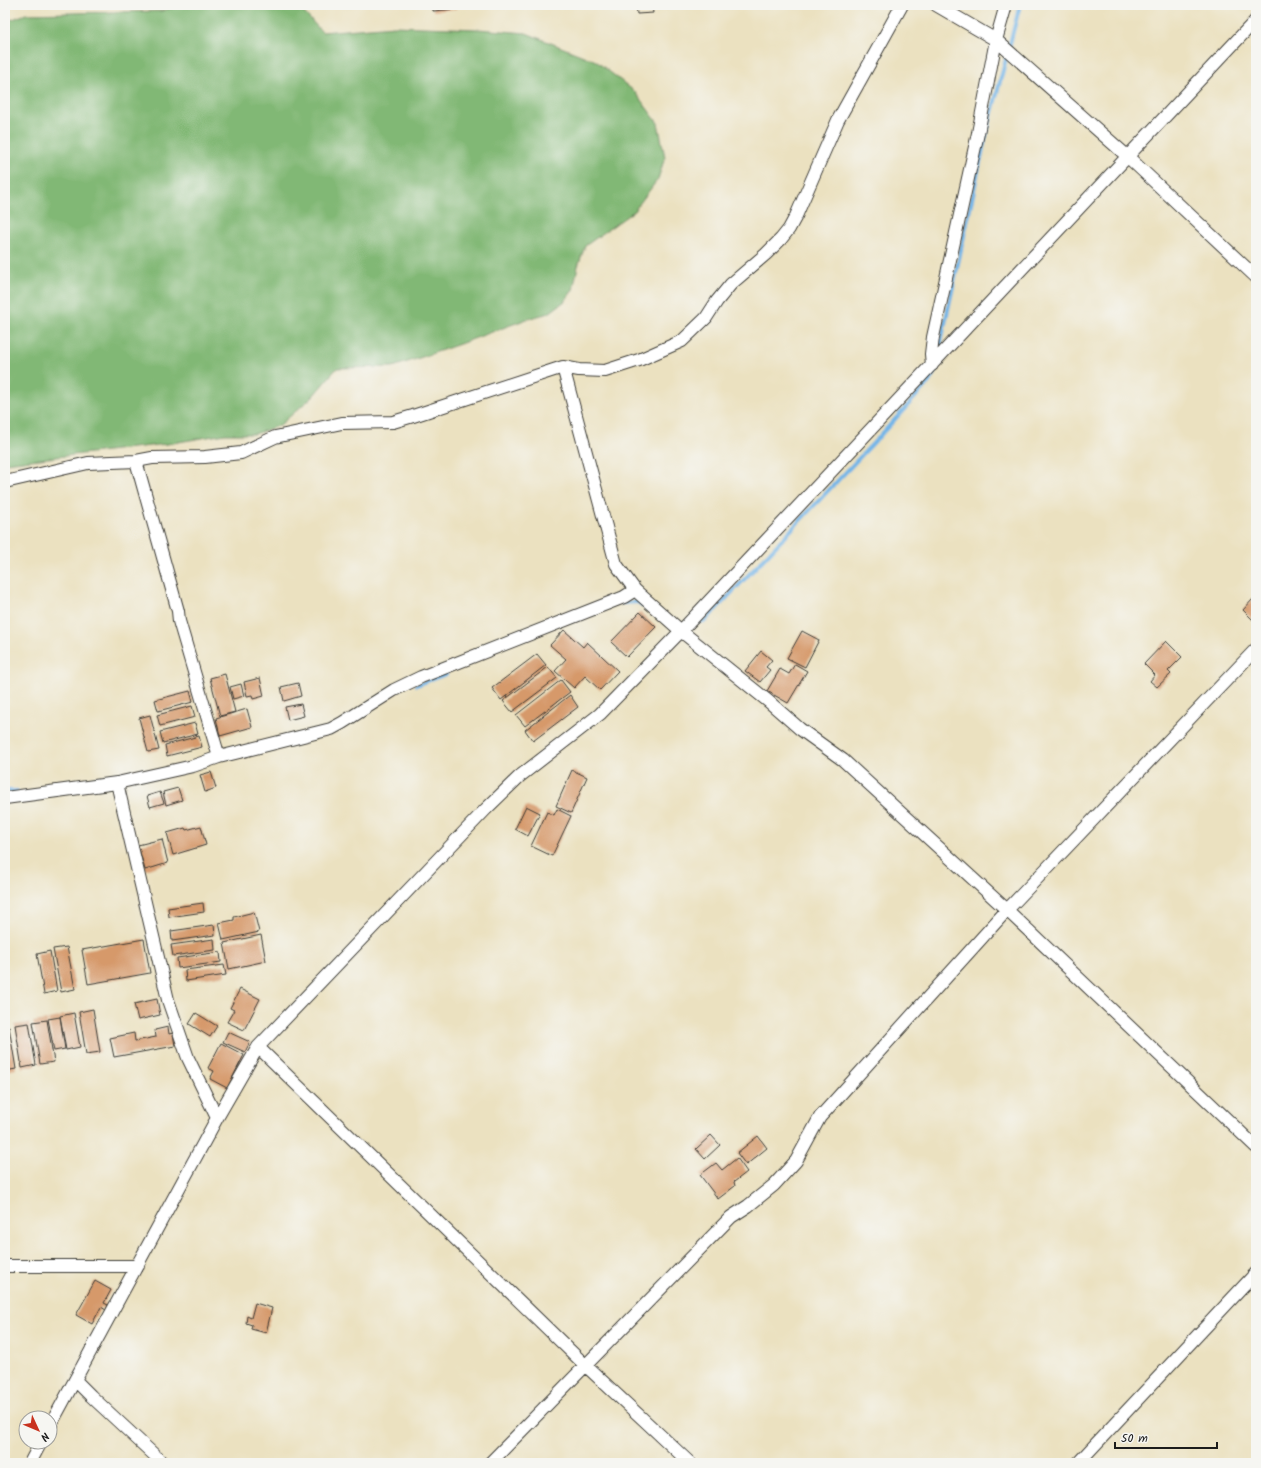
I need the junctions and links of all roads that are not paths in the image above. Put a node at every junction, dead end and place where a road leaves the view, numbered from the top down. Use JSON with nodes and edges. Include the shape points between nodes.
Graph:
{"nodes":[{"id":1,"x":902,"y":5,"type":"edge"},
{"id":2,"x":936,"y":5,"type":"edge"},
{"id":3,"x":1006,"y":5,"type":"edge"},
{"id":4,"x":1256,"y":20,"type":"edge"},
{"id":5,"x":996,"y":40,"type":"junction"},
{"id":6,"x":1127,"y":156,"type":"junction"},
{"id":7,"x":1256,"y":277,"type":"edge"},
{"id":8,"x":932,"y":365,"type":"junction"},
{"id":9,"x":563,"y":367,"type":"junction"},
{"id":10,"x":136,"y":461,"type":"junction"},
{"id":11,"x":5,"y":482,"type":"edge"},
{"id":12,"x":635,"y":590,"type":"junction"},
{"id":13,"x":681,"y":630,"type":"junction"},
{"id":14,"x":1256,"y":649,"type":"edge"},
{"id":15,"x":219,"y":757,"type":"junction"},
{"id":16,"x":117,"y":783,"type":"junction"},
{"id":17,"x":5,"y":798,"type":"edge"},
{"id":18,"x":1007,"y":910,"type":"junction"},
{"id":19,"x":258,"y":1048,"type":"junction"},
{"id":20,"x":217,"y":1118,"type":"junction"},
{"id":21,"x":1256,"y":1147,"type":"edge"},
{"id":22,"x":5,"y":1266,"type":"edge"},
{"id":23,"x":138,"y":1266,"type":"junction"},
{"id":24,"x":1256,"y":1274,"type":"edge"},
{"id":25,"x":585,"y":1365,"type":"junction"},
{"id":26,"x":75,"y":1380,"type":"junction"},
{"id":27,"x":58,"y":1411,"type":"edge"},
{"id":28,"x":37,"y":1450,"type":"edge"},
{"id":29,"x":30,"y":1463,"type":"edge"},
{"id":30,"x":163,"y":1463,"type":"edge"},
{"id":31,"x":490,"y":1463,"type":"edge"},
{"id":32,"x":690,"y":1463,"type":"edge"},
{"id":33,"x":1078,"y":1463,"type":"edge"}],
"edges":[{"from":1,"to":9,"type":"street","via":[[838,120],[796,216],[781,239],[732,284],[706,318],[682,341],[605,371]]},
{"from":2,"to":5,"type":"street"},
{"from":3,"to":5,"type":"street"},
{"from":4,"to":6,"type":"street"},
{"from":5,"to":6,"type":"street"},
{"from":5,"to":8,"type":"street","via":[[933,337]]},
{"from":6,"to":7,"type":"street"},
{"from":6,"to":8,"type":"street"},
{"from":8,"to":13,"type":"street"},
{"from":9,"to":10,"type":"street","via":[[393,422],[342,424],[275,437],[240,453]]},
{"from":9,"to":12,"type":"street","via":[[616,564]]},
{"from":10,"to":11,"type":"street","via":[[88,463]]},
{"from":10,"to":15,"type":"street"},
{"from":12,"to":13,"type":"street"},
{"from":12,"to":15,"type":"street","via":[[624,597],[421,677],[394,690],[330,729]]},
{"from":13,"to":18,"type":"street","via":[[800,729],[843,760]]},
{"from":13,"to":19,"type":"street","via":[[600,714],[520,776],[486,809]]},
{"from":14,"to":18,"type":"street"},
{"from":15,"to":16,"type":"street","via":[[193,766]]},
{"from":16,"to":17,"type":"street"},
{"from":16,"to":20,"type":"street","via":[[168,1000],[188,1058]]},
{"from":18,"to":21,"type":"street"},
{"from":18,"to":25,"type":"street","via":[[820,1117],[796,1161],[774,1185],[730,1217]]},
{"from":19,"to":20,"type":"street"},
{"from":19,"to":25,"type":"street"},
{"from":20,"to":23,"type":"street"},
{"from":22,"to":23,"type":"street"},
{"from":23,"to":26,"type":"street"},
{"from":24,"to":33,"type":"street"},
{"from":25,"to":31,"type":"street"},
{"from":25,"to":32,"type":"street"},
{"from":26,"to":27,"type":"street"},
{"from":26,"to":30,"type":"street"},
{"from":28,"to":29,"type":"street"}]}
